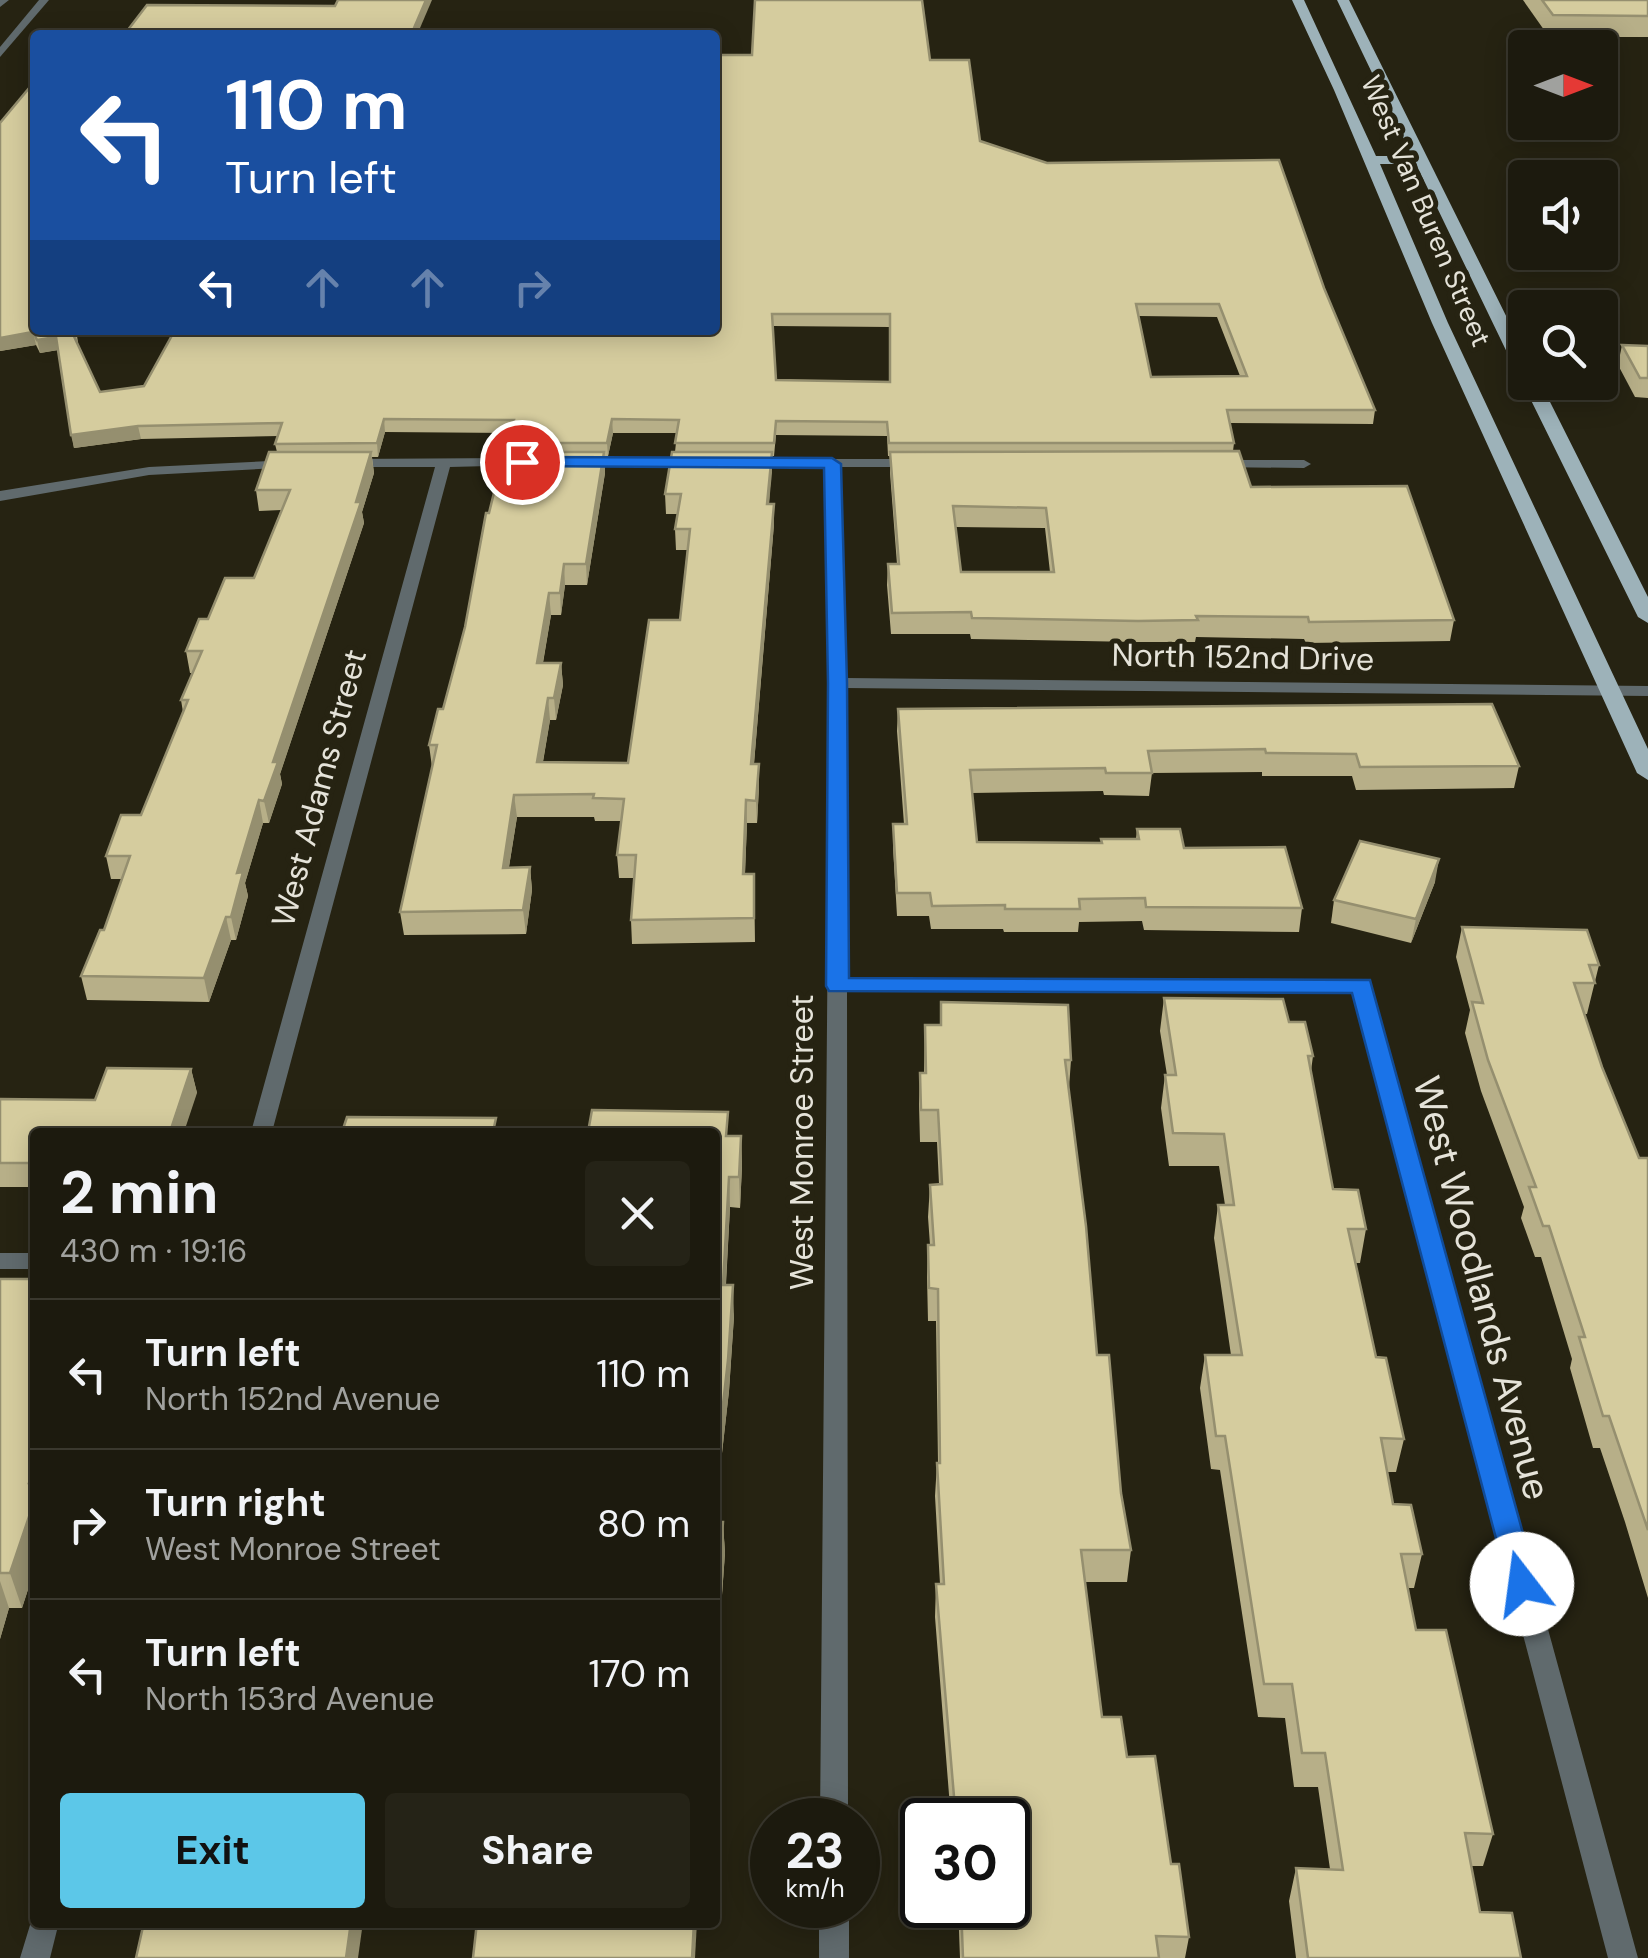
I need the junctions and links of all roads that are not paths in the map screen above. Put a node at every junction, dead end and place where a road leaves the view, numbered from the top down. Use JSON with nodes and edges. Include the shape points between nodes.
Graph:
{"nodes":[{"id":1,"x":44,"y":0,"type":"edge"},
{"id":2,"x":1298,"y":0,"type":"edge"},
{"id":3,"x":1343,"y":0,"type":"edge"},
{"id":4,"x":0,"y":54,"type":"edge"},
{"id":5,"x":1368,"y":160,"type":"junction"},
{"id":6,"x":1422,"y":160,"type":"junction"},
{"id":7,"x":1508,"y":336,"type":"edge"},
{"id":8,"x":1539,"y":400,"type":"edge"},
{"id":9,"x":444,"y":462,"type":"junction"},
{"id":10,"x":541,"y":462,"type":"edge"},
{"id":11,"x":560,"y":462,"type":"edge"},
{"id":12,"x":326,"y":463,"type":"edge"},
{"id":13,"x":716,"y":463,"type":"edge"},
{"id":14,"x":735,"y":463,"type":"edge"},
{"id":15,"x":307,"y":464,"type":"edge"},
{"id":16,"x":832,"y":464,"type":"junction"},
{"id":17,"x":930,"y":464,"type":"edge"},
{"id":18,"x":1206,"y":464,"type":"edge"},
{"id":19,"x":1304,"y":464,"type":"dead end"},
{"id":20,"x":0,"y":496,"type":"edge"},
{"id":21,"x":1648,"y":617,"type":"edge"},
{"id":22,"x":838,"y":683,"type":"junction"},
{"id":23,"x":1610,"y":691,"type":"junction"},
{"id":24,"x":1648,"y":691,"type":"edge"},
{"id":25,"x":1648,"y":773,"type":"edge"},
{"id":26,"x":838,"y":986,"type":"junction"},
{"id":27,"x":262,"y":1128,"type":"edge"},
{"id":28,"x":0,"y":1261,"type":"edge"},
{"id":29,"x":30,"y":1261,"type":"edge"},
{"id":30,"x":834,"y":1798,"type":"edge"},
{"id":31,"x":42,"y":1928,"type":"edge"},
{"id":32,"x":834,"y":1928,"type":"edge"},
{"id":33,"x":34,"y":1958,"type":"edge"},
{"id":34,"x":834,"y":1958,"type":"edge"},
{"id":35,"x":1623,"y":1958,"type":"edge"}],
"edges":[{"from":1,"to":4,"type":"street"},
{"from":2,"to":5,"type":"main road","name":"West Van Buren Street"},
{"from":3,"to":6,"type":"main road","name":"West Van Buren Street"},
{"from":5,"to":6,"type":"main road"},
{"from":5,"to":23,"type":"main road","name":"West Van Buren Street"},
{"from":6,"to":7,"type":"main road","name":"West Van Buren Street"},
{"from":8,"to":21,"type":"main road"},
{"from":9,"to":10,"type":"street"},
{"from":9,"to":12,"type":"street"},
{"from":9,"to":27,"type":"street","name":"West Adams Street"},
{"from":11,"to":13,"type":"street"},
{"from":14,"to":16,"type":"street"},
{"from":15,"to":20,"type":"street","via":[[149,471]]},
{"from":16,"to":17,"type":"street"},
{"from":16,"to":22,"type":"street","name":"West Monroe Street"},
{"from":18,"to":19,"type":"street"},
{"from":22,"to":23,"type":"street","name":"North 152nd Drive"},
{"from":22,"to":26,"type":"street","name":"West Monroe Street"},
{"from":23,"to":24,"type":"street","name":"North 152nd Drive"},
{"from":23,"to":25,"type":"main road","name":"West Van Buren Street"},
{"from":26,"to":30,"type":"street","name":"West Monroe Street"},
{"from":26,"to":35,"type":"street","name":"West Woodlands Avenue","via":[[1362,986]]},
{"from":28,"to":29,"type":"street"},
{"from":31,"to":33,"type":"street"},
{"from":32,"to":34,"type":"street"}]}
